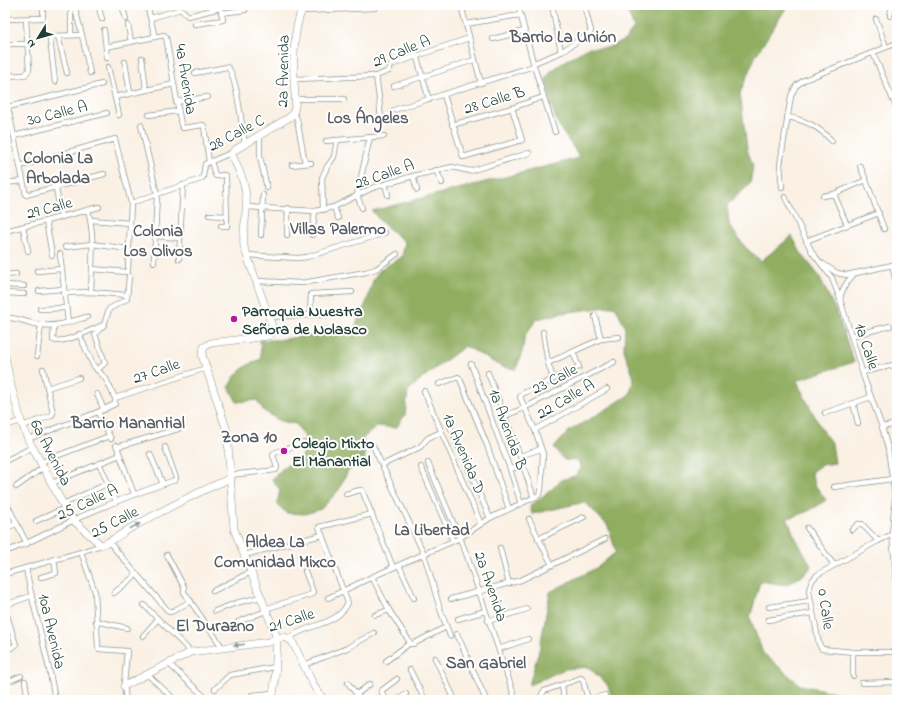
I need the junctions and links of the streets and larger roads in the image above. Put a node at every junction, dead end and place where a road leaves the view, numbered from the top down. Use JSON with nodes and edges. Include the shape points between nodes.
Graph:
{"nodes":[{"id":1,"x":43,"y":5,"type":"edge"},
{"id":2,"x":73,"y":5,"type":"edge"},
{"id":3,"x":98,"y":5,"type":"edge"},
{"id":4,"x":122,"y":5,"type":"edge"},
{"id":5,"x":147,"y":5,"type":"edge"},
{"id":6,"x":174,"y":5,"type":"edge"},
{"id":7,"x":461,"y":5,"type":"edge"},
{"id":8,"x":518,"y":5,"type":"edge"},
{"id":9,"x":552,"y":5,"type":"edge"},
{"id":10,"x":584,"y":5,"type":"edge"},
{"id":11,"x":892,"y":5,"type":"edge"},
{"id":12,"x":304,"y":8,"type":"edge"},
{"id":13,"x":375,"y":8,"type":"dead end"},
{"id":14,"x":220,"y":9,"type":"edge"},
{"id":15,"x":177,"y":10,"type":"junction"},
{"id":16,"x":245,"y":10,"type":"dead end"},
{"id":17,"x":520,"y":15,"type":"junction"},
{"id":18,"x":890,"y":16,"type":"dead end"},
{"id":19,"x":151,"y":18,"type":"junction"},
{"id":20,"x":5,"y":19,"type":"edge"},
{"id":21,"x":26,"y":19,"type":"junction"},
{"id":22,"x":102,"y":19,"type":"dead end"},
{"id":23,"x":126,"y":19,"type":"dead end"},
{"id":24,"x":876,"y":19,"type":"dead end"},
{"id":25,"x":195,"y":24,"type":"dead end"},
{"id":26,"x":466,"y":24,"type":"junction"},
{"id":27,"x":128,"y":25,"type":"dead end"},
{"id":28,"x":104,"y":30,"type":"dead end"},
{"id":29,"x":524,"y":31,"type":"junction"},
{"id":30,"x":82,"y":34,"type":"junction"},
{"id":31,"x":71,"y":35,"type":"junction"},
{"id":32,"x":58,"y":36,"type":"junction"},
{"id":33,"x":154,"y":37,"type":"junction"},
{"id":34,"x":469,"y":38,"type":"junction"},
{"id":35,"x":493,"y":39,"type":"dead end"},
{"id":36,"x":130,"y":42,"type":"junction"},
{"id":37,"x":897,"y":42,"type":"edge"},
{"id":38,"x":5,"y":44,"type":"edge"},
{"id":39,"x":27,"y":44,"type":"junction"},
{"id":40,"x":106,"y":46,"type":"junction"},
{"id":41,"x":414,"y":47,"type":"dead end"},
{"id":42,"x":886,"y":47,"type":"junction"},
{"id":43,"x":561,"y":52,"type":"junction"},
{"id":44,"x":873,"y":53,"type":"junction"},
{"id":45,"x":416,"y":56,"type":"junction"},
{"id":46,"x":107,"y":58,"type":"dead end"},
{"id":47,"x":142,"y":58,"type":"dead end"},
{"id":48,"x":474,"y":60,"type":"junction"},
{"id":49,"x":125,"y":62,"type":"dead end"},
{"id":50,"x":534,"y":65,"type":"junction"},
{"id":51,"x":108,"y":67,"type":"dead end"},
{"id":52,"x":68,"y":73,"type":"dead end"},
{"id":53,"x":90,"y":73,"type":"dead end"},
{"id":54,"x":195,"y":73,"type":"dead end"},
{"id":55,"x":5,"y":76,"type":"edge"},
{"id":56,"x":376,"y":76,"type":"junction"},
{"id":57,"x":422,"y":76,"type":"junction"},
{"id":58,"x":294,"y":79,"type":"junction"},
{"id":59,"x":55,"y":82,"type":"dead end"},
{"id":60,"x":481,"y":83,"type":"junction"},
{"id":61,"x":102,"y":84,"type":"dead end"},
{"id":62,"x":174,"y":84,"type":"junction"},
{"id":63,"x":394,"y":86,"type":"dead end"},
{"id":64,"x":146,"y":89,"type":"junction"},
{"id":65,"x":130,"y":93,"type":"junction"},
{"id":66,"x":444,"y":95,"type":"junction"},
{"id":67,"x":116,"y":97,"type":"junction"},
{"id":68,"x":208,"y":97,"type":"dead end"},
{"id":69,"x":543,"y":97,"type":"junction"},
{"id":70,"x":344,"y":98,"type":"dead end"},
{"id":71,"x":295,"y":99,"type":"junction"},
{"id":72,"x":429,"y":100,"type":"junction"},
{"id":73,"x":176,"y":102,"type":"junction"},
{"id":74,"x":512,"y":108,"type":"junction"},
{"id":75,"x":897,"y":109,"type":"edge"},
{"id":76,"x":394,"y":110,"type":"dead end"},
{"id":77,"x":178,"y":111,"type":"junction"},
{"id":78,"x":107,"y":113,"type":"dead end"},
{"id":79,"x":294,"y":113,"type":"junction"},
{"id":80,"x":120,"y":115,"type":"dead end"},
{"id":81,"x":149,"y":115,"type":"dead end"},
{"id":82,"x":787,"y":117,"type":"junction"},
{"id":83,"x":381,"y":120,"type":"dead end"},
{"id":84,"x":141,"y":125,"type":"dead end"},
{"id":85,"x":452,"y":125,"type":"junction"},
{"id":86,"x":555,"y":132,"type":"dead end"},
{"id":87,"x":260,"y":135,"type":"junction"},
{"id":88,"x":14,"y":136,"type":"junction"},
{"id":89,"x":384,"y":136,"type":"dead end"},
{"id":90,"x":370,"y":137,"type":"junction"},
{"id":91,"x":337,"y":140,"type":"junction"},
{"id":92,"x":326,"y":141,"type":"dead end"},
{"id":93,"x":832,"y":141,"type":"dead end"},
{"id":94,"x":245,"y":144,"type":"junction"},
{"id":95,"x":233,"y":152,"type":"junction"},
{"id":96,"x":529,"y":153,"type":"dead end"},
{"id":97,"x":210,"y":161,"type":"junction"},
{"id":98,"x":305,"y":163,"type":"junction"},
{"id":99,"x":311,"y":163,"type":"dead end"},
{"id":100,"x":292,"y":165,"type":"dead end"},
{"id":101,"x":20,"y":166,"type":"junction"},
{"id":102,"x":860,"y":166,"type":"dead end"},
{"id":103,"x":436,"y":170,"type":"junction"},
{"id":104,"x":104,"y":174,"type":"dead end"},
{"id":105,"x":413,"y":176,"type":"junction"},
{"id":106,"x":866,"y":180,"type":"junction"},
{"id":107,"x":23,"y":181,"type":"junction"},
{"id":108,"x":5,"y":183,"type":"edge"},
{"id":109,"x":442,"y":183,"type":"dead end"},
{"id":110,"x":385,"y":184,"type":"junction"},
{"id":111,"x":183,"y":185,"type":"junction"},
{"id":112,"x":782,"y":187,"type":"dead end"},
{"id":113,"x":56,"y":188,"type":"junction"},
{"id":114,"x":268,"y":188,"type":"dead end"},
{"id":115,"x":417,"y":190,"type":"dead end"},
{"id":116,"x":157,"y":194,"type":"junction"},
{"id":117,"x":834,"y":194,"type":"junction"},
{"id":118,"x":263,"y":195,"type":"dead end"},
{"id":119,"x":357,"y":195,"type":"junction"},
{"id":120,"x":388,"y":195,"type":"dead end"},
{"id":121,"x":823,"y":196,"type":"dead end"},
{"id":122,"x":785,"y":197,"type":"dead end"},
{"id":123,"x":131,"y":203,"type":"junction"},
{"id":124,"x":99,"y":206,"type":"dead end"},
{"id":125,"x":246,"y":206,"type":"junction"},
{"id":126,"x":263,"y":207,"type":"junction"},
{"id":127,"x":334,"y":207,"type":"junction"},
{"id":128,"x":288,"y":208,"type":"junction"},
{"id":129,"x":362,"y":208,"type":"dead end"},
{"id":130,"x":88,"y":210,"type":"junction"},
{"id":131,"x":323,"y":210,"type":"junction"},
{"id":132,"x":315,"y":211,"type":"junction"},
{"id":133,"x":879,"y":213,"type":"junction"},
{"id":134,"x":210,"y":215,"type":"dead end"},
{"id":135,"x":226,"y":216,"type":"junction"},
{"id":136,"x":61,"y":217,"type":"junction"},
{"id":137,"x":338,"y":218,"type":"dead end"},
{"id":138,"x":91,"y":220,"type":"junction"},
{"id":139,"x":46,"y":222,"type":"junction"},
{"id":140,"x":130,"y":223,"type":"junction"},
{"id":141,"x":847,"y":225,"type":"junction"},
{"id":142,"x":221,"y":226,"type":"dead end"},
{"id":143,"x":23,"y":227,"type":"junction"},
{"id":144,"x":884,"y":229,"type":"dead end"},
{"id":145,"x":5,"y":231,"type":"edge"},
{"id":146,"x":385,"y":233,"type":"dead end"},
{"id":147,"x":261,"y":235,"type":"dead end"},
{"id":148,"x":287,"y":235,"type":"dead end"},
{"id":149,"x":312,"y":235,"type":"dead end"},
{"id":150,"x":156,"y":236,"type":"junction"},
{"id":151,"x":180,"y":238,"type":"junction"},
{"id":152,"x":806,"y":241,"type":"junction"},
{"id":153,"x":92,"y":244,"type":"junction"},
{"id":154,"x":64,"y":247,"type":"dead end"},
{"id":155,"x":130,"y":249,"type":"junction"},
{"id":156,"x":28,"y":250,"type":"dead end"},
{"id":157,"x":60,"y":254,"type":"dead end"},
{"id":158,"x":397,"y":254,"type":"dead end"},
{"id":159,"x":246,"y":255,"type":"junction"},
{"id":160,"x":52,"y":256,"type":"dead end"},
{"id":161,"x":179,"y":259,"type":"dead end"},
{"id":162,"x":154,"y":262,"type":"dead end"},
{"id":163,"x":819,"y":262,"type":"junction"},
{"id":164,"x":897,"y":264,"type":"edge"},
{"id":165,"x":892,"y":265,"type":"junction"},
{"id":166,"x":61,"y":269,"type":"junction"},
{"id":167,"x":92,"y":269,"type":"junction"},
{"id":168,"x":37,"y":271,"type":"dead end"},
{"id":169,"x":128,"y":273,"type":"junction"},
{"id":170,"x":16,"y":274,"type":"dead end"},
{"id":171,"x":854,"y":274,"type":"junction"},
{"id":172,"x":5,"y":275,"type":"edge"},
{"id":173,"x":256,"y":281,"type":"junction"},
{"id":174,"x":5,"y":285,"type":"edge"},
{"id":175,"x":24,"y":286,"type":"dead end"},
{"id":176,"x":897,"y":287,"type":"edge"},
{"id":177,"x":39,"y":291,"type":"dead end"},
{"id":178,"x":63,"y":291,"type":"junction"},
{"id":179,"x":91,"y":292,"type":"junction"},
{"id":180,"x":352,"y":292,"type":"dead end"},
{"id":181,"x":5,"y":293,"type":"edge"},
{"id":182,"x":24,"y":294,"type":"dead end"},
{"id":183,"x":128,"y":295,"type":"junction"},
{"id":184,"x":840,"y":299,"type":"junction"},
{"id":185,"x":66,"y":308,"type":"junction"},
{"id":186,"x":40,"y":309,"type":"dead end"},
{"id":187,"x":359,"y":313,"type":"dead end"},
{"id":188,"x":310,"y":315,"type":"junction"},
{"id":189,"x":596,"y":316,"type":"dead end"},
{"id":190,"x":87,"y":317,"type":"dead end"},
{"id":191,"x":269,"y":317,"type":"junction"},
{"id":192,"x":5,"y":318,"type":"edge"},
{"id":193,"x":68,"y":322,"type":"junction"},
{"id":194,"x":41,"y":325,"type":"junction"},
{"id":195,"x":104,"y":325,"type":"junction"},
{"id":196,"x":54,"y":326,"type":"junction"},
{"id":197,"x":890,"y":326,"type":"dead end"},
{"id":198,"x":543,"y":332,"type":"dead end"},
{"id":199,"x":79,"y":334,"type":"junction"},
{"id":200,"x":851,"y":336,"type":"junction"},
{"id":201,"x":619,"y":337,"type":"dead end"},
{"id":202,"x":603,"y":338,"type":"junction"},
{"id":203,"x":573,"y":352,"type":"junction"},
{"id":204,"x":37,"y":356,"type":"dead end"},
{"id":205,"x":5,"y":357,"type":"edge"},
{"id":206,"x":614,"y":362,"type":"dead end"},
{"id":207,"x":548,"y":363,"type":"junction"},
{"id":208,"x":471,"y":364,"type":"dead end"},
{"id":209,"x":897,"y":364,"type":"edge"},
{"id":210,"x":206,"y":368,"type":"junction"},
{"id":211,"x":43,"y":369,"type":"dead end"},
{"id":212,"x":97,"y":370,"type":"junction"},
{"id":213,"x":863,"y":372,"type":"junction"},
{"id":214,"x":488,"y":373,"type":"dead end"},
{"id":215,"x":79,"y":378,"type":"dead end"},
{"id":216,"x":553,"y":378,"type":"junction"},
{"id":217,"x":439,"y":384,"type":"dead end"},
{"id":218,"x":8,"y":387,"type":"edge"},
{"id":219,"x":47,"y":388,"type":"junction"},
{"id":220,"x":607,"y":389,"type":"dead end"},
{"id":221,"x":424,"y":391,"type":"dead end"},
{"id":222,"x":97,"y":394,"type":"dead end"},
{"id":223,"x":871,"y":397,"type":"junction"},
{"id":224,"x":115,"y":398,"type":"junction"},
{"id":225,"x":853,"y":403,"type":"junction"},
{"id":226,"x":524,"y":408,"type":"junction"},
{"id":227,"x":104,"y":410,"type":"junction"},
{"id":228,"x":98,"y":412,"type":"junction"},
{"id":229,"x":825,"y":413,"type":"dead end"},
{"id":230,"x":505,"y":416,"type":"junction"},
{"id":231,"x":858,"y":423,"type":"dead end"},
{"id":232,"x":22,"y":424,"type":"junction"},
{"id":233,"x":897,"y":424,"type":"edge"},
{"id":234,"x":5,"y":426,"type":"edge"},
{"id":235,"x":450,"y":426,"type":"dead end"},
{"id":236,"x":882,"y":427,"type":"junction"},
{"id":237,"x":178,"y":429,"type":"dead end"},
{"id":238,"x":535,"y":430,"type":"junction"},
{"id":239,"x":442,"y":432,"type":"junction"},
{"id":240,"x":28,"y":439,"type":"junction"},
{"id":241,"x":303,"y":443,"type":"dead end"},
{"id":242,"x":373,"y":446,"type":"dead end"},
{"id":243,"x":33,"y":447,"type":"junction"},
{"id":244,"x":165,"y":447,"type":"dead end"},
{"id":245,"x":541,"y":449,"type":"junction"},
{"id":246,"x":150,"y":454,"type":"dead end"},
{"id":247,"x":120,"y":455,"type":"junction"},
{"id":248,"x":520,"y":456,"type":"junction"},
{"id":249,"x":7,"y":460,"type":"dead end"},
{"id":250,"x":428,"y":463,"type":"dead end"},
{"id":251,"x":99,"y":464,"type":"junction"},
{"id":252,"x":42,"y":465,"type":"junction"},
{"id":253,"x":382,"y":465,"type":"junction"},
{"id":254,"x":522,"y":466,"type":"junction"},
{"id":255,"x":421,"y":467,"type":"dead end"},
{"id":256,"x":510,"y":470,"type":"junction"},
{"id":257,"x":230,"y":476,"type":"junction"},
{"id":258,"x":892,"y":479,"type":"junction"},
{"id":259,"x":52,"y":483,"type":"junction"},
{"id":260,"x":107,"y":484,"type":"junction"},
{"id":261,"x":163,"y":484,"type":"junction"},
{"id":262,"x":16,"y":487,"type":"dead end"},
{"id":263,"x":834,"y":487,"type":"dead end"},
{"id":264,"x":134,"y":494,"type":"junction"},
{"id":265,"x":346,"y":494,"type":"dead end"},
{"id":266,"x":896,"y":497,"type":"edge"},
{"id":267,"x":534,"y":498,"type":"junction"},
{"id":268,"x":5,"y":500,"type":"edge"},
{"id":269,"x":116,"y":501,"type":"junction"},
{"id":270,"x":521,"y":504,"type":"junction"},
{"id":271,"x":64,"y":506,"type":"junction"},
{"id":272,"x":509,"y":509,"type":"junction"},
{"id":273,"x":372,"y":514,"type":"junction"},
{"id":274,"x":584,"y":517,"type":"dead end"},
{"id":275,"x":490,"y":518,"type":"junction"},
{"id":276,"x":530,"y":519,"type":"dead end"},
{"id":277,"x":73,"y":520,"type":"junction"},
{"id":278,"x":36,"y":521,"type":"dead end"},
{"id":279,"x":17,"y":524,"type":"junction"},
{"id":280,"x":482,"y":524,"type":"junction"},
{"id":281,"x":5,"y":528,"type":"edge"},
{"id":282,"x":806,"y":528,"type":"dead end"},
{"id":283,"x":852,"y":530,"type":"dead end"},
{"id":284,"x":895,"y":533,"type":"edge"},
{"id":285,"x":322,"y":535,"type":"junction"},
{"id":286,"x":460,"y":538,"type":"junction"},
{"id":287,"x":538,"y":539,"type":"junction"},
{"id":288,"x":605,"y":539,"type":"dead end"},
{"id":289,"x":453,"y":541,"type":"junction"},
{"id":290,"x":878,"y":541,"type":"junction"},
{"id":291,"x":109,"y":542,"type":"junction"},
{"id":292,"x":27,"y":544,"type":"junction"},
{"id":293,"x":101,"y":544,"type":"junction"},
{"id":294,"x":500,"y":548,"type":"dead end"},
{"id":295,"x":10,"y":550,"type":"dead end"},
{"id":296,"x":81,"y":552,"type":"junction"},
{"id":297,"x":424,"y":554,"type":"junction"},
{"id":298,"x":167,"y":555,"type":"dead end"},
{"id":299,"x":244,"y":555,"type":"junction"},
{"id":300,"x":54,"y":559,"type":"junction"},
{"id":301,"x":834,"y":564,"type":"junction"},
{"id":302,"x":399,"y":565,"type":"junction"},
{"id":303,"x":552,"y":565,"type":"junction"},
{"id":304,"x":393,"y":567,"type":"junction"},
{"id":305,"x":26,"y":568,"type":"junction"},
{"id":306,"x":305,"y":571,"type":"dead end"},
{"id":307,"x":251,"y":572,"type":"junction"},
{"id":308,"x":5,"y":574,"type":"edge"},
{"id":309,"x":136,"y":575,"type":"junction"},
{"id":310,"x":41,"y":577,"type":"dead end"},
{"id":311,"x":372,"y":577,"type":"junction"},
{"id":312,"x":509,"y":584,"type":"junction"},
{"id":313,"x":897,"y":587,"type":"edge"},
{"id":314,"x":213,"y":591,"type":"dead end"},
{"id":315,"x":344,"y":591,"type":"junction"},
{"id":316,"x":478,"y":592,"type":"junction"},
{"id":317,"x":114,"y":593,"type":"dead end"},
{"id":318,"x":31,"y":596,"type":"junction"},
{"id":319,"x":261,"y":597,"type":"junction"},
{"id":320,"x":328,"y":598,"type":"dead end"},
{"id":321,"x":414,"y":598,"type":"dead end"},
{"id":322,"x":451,"y":599,"type":"dead end"},
{"id":323,"x":190,"y":601,"type":"junction"},
{"id":324,"x":810,"y":601,"type":"junction"},
{"id":325,"x":5,"y":605,"type":"edge"},
{"id":326,"x":144,"y":605,"type":"dead end"},
{"id":327,"x":769,"y":607,"type":"dead end"},
{"id":328,"x":5,"y":609,"type":"edge"},
{"id":329,"x":527,"y":609,"type":"dead end"},
{"id":330,"x":266,"y":610,"type":"junction"},
{"id":331,"x":389,"y":610,"type":"junction"},
{"id":332,"x":485,"y":611,"type":"junction"},
{"id":333,"x":215,"y":612,"type":"dead end"},
{"id":334,"x":813,"y":613,"type":"junction"},
{"id":335,"x":375,"y":615,"type":"dead end"},
{"id":336,"x":158,"y":619,"type":"junction"},
{"id":337,"x":458,"y":619,"type":"dead end"},
{"id":338,"x":768,"y":620,"type":"dead end"},
{"id":339,"x":96,"y":621,"type":"junction"},
{"id":340,"x":488,"y":621,"type":"junction"},
{"id":341,"x":238,"y":622,"type":"dead end"},
{"id":342,"x":446,"y":627,"type":"junction"},
{"id":343,"x":127,"y":628,"type":"dead end"},
{"id":344,"x":374,"y":633,"type":"dead end"},
{"id":345,"x":457,"y":634,"type":"dead end"},
{"id":346,"x":143,"y":636,"type":"dead end"},
{"id":347,"x":450,"y":636,"type":"dead end"},
{"id":348,"x":277,"y":638,"type":"junction"},
{"id":349,"x":289,"y":638,"type":"junction"},
{"id":350,"x":528,"y":639,"type":"dead end"},
{"id":351,"x":411,"y":643,"type":"junction"},
{"id":352,"x":222,"y":647,"type":"junction"},
{"id":353,"x":499,"y":649,"type":"junction"},
{"id":354,"x":5,"y":651,"type":"edge"},
{"id":355,"x":191,"y":652,"type":"junction"},
{"id":356,"x":853,"y":652,"type":"junction"},
{"id":357,"x":897,"y":652,"type":"edge"},
{"id":358,"x":434,"y":658,"type":"dead end"},
{"id":359,"x":386,"y":661,"type":"dead end"},
{"id":360,"x":168,"y":663,"type":"junction"},
{"id":361,"x":304,"y":665,"type":"junction"},
{"id":362,"x":275,"y":667,"type":"junction"},
{"id":363,"x":410,"y":670,"type":"dead end"},
{"id":364,"x":147,"y":674,"type":"junction"},
{"id":365,"x":20,"y":676,"type":"dead end"},
{"id":366,"x":853,"y":676,"type":"dead end"},
{"id":367,"x":398,"y":679,"type":"dead end"},
{"id":368,"x":25,"y":681,"type":"dead end"},
{"id":369,"x":897,"y":682,"type":"edge"},
{"id":370,"x":5,"y":683,"type":"edge"},
{"id":371,"x":348,"y":683,"type":"dead end"},
{"id":372,"x":862,"y":683,"type":"dead end"},
{"id":373,"x":370,"y":684,"type":"dead end"},
{"id":374,"x":562,"y":685,"type":"junction"},
{"id":375,"x":124,"y":686,"type":"junction"},
{"id":376,"x":215,"y":689,"type":"dead end"},
{"id":377,"x":357,"y":694,"type":"junction"},
{"id":378,"x":406,"y":694,"type":"dead end"},
{"id":379,"x":252,"y":695,"type":"dead end"},
{"id":380,"x":605,"y":695,"type":"dead end"},
{"id":381,"x":273,"y":696,"type":"edge"},
{"id":382,"x":514,"y":699,"type":"edge"},
{"id":383,"x":28,"y":700,"type":"edge"},
{"id":384,"x":55,"y":700,"type":"edge"},
{"id":385,"x":126,"y":700,"type":"edge"},
{"id":386,"x":175,"y":700,"type":"edge"},
{"id":387,"x":208,"y":700,"type":"edge"},
{"id":388,"x":324,"y":700,"type":"edge"},
{"id":389,"x":362,"y":700,"type":"edge"},
{"id":390,"x":386,"y":700,"type":"edge"},
{"id":391,"x":397,"y":700,"type":"edge"},
{"id":392,"x":426,"y":700,"type":"edge"},
{"id":393,"x":455,"y":700,"type":"edge"},
{"id":394,"x":486,"y":700,"type":"edge"},
{"id":395,"x":542,"y":700,"type":"edge"},
{"id":396,"x":564,"y":700,"type":"edge"},
{"id":397,"x":589,"y":700,"type":"edge"}],
"edges":[{"from":1,"to":21,"type":"street","via":[[43,18]]},
{"from":2,"to":30,"type":"street"},
{"from":2,"to":31,"type":"street"},
{"from":3,"to":22,"type":"street"},
{"from":4,"to":23,"type":"street"},
{"from":5,"to":19,"type":"street"},
{"from":6,"to":15,"type":"street"},
{"from":7,"to":26,"type":"street"},
{"from":8,"to":17,"type":"street"},
{"from":9,"to":43,"type":"street"},
{"from":10,"to":43,"type":"street","via":[[590,32]]},
{"from":11,"to":18,"type":"street"},
{"from":12,"to":13,"type":"street"},
{"from":12,"to":58,"type":"street","name":"2a Avenida","via":[[298,18]]},
{"from":14,"to":15,"type":"street","via":[[188,16],[183,10]]},
{"from":14,"to":16,"type":"street"},
{"from":14,"to":25,"type":"street","via":[[223,20]]},
{"from":15,"to":19,"type":"street"},
{"from":17,"to":26,"type":"street"},
{"from":17,"to":29,"type":"street"},
{"from":19,"to":33,"type":"street"},
{"from":20,"to":21,"type":"street"},
{"from":21,"to":39,"type":"street"},
{"from":24,"to":42,"type":"street"},
{"from":26,"to":34,"type":"street"},
{"from":27,"to":36,"type":"street"},
{"from":28,"to":40,"type":"street"},
{"from":29,"to":35,"type":"street"},
{"from":29,"to":50,"type":"street"},
{"from":30,"to":31,"type":"street"},
{"from":30,"to":53,"type":"street"},
{"from":31,"to":32,"type":"street"},
{"from":32,"to":52,"type":"street"},
{"from":32,"to":59,"type":"street","via":[[50,39]]},
{"from":33,"to":36,"type":"street"},
{"from":33,"to":62,"type":"street","name":"4a Avenida","via":[[166,37]]},
{"from":34,"to":45,"type":"street","name":"29 Calle A"},
{"from":34,"to":48,"type":"street"},
{"from":36,"to":40,"type":"street"},
{"from":37,"to":42,"type":"street"},
{"from":38,"to":39,"type":"street"},
{"from":39,"to":55,"type":"street","via":[[27,73]]},
{"from":40,"to":46,"type":"street"},
{"from":41,"to":45,"type":"street"},
{"from":42,"to":44,"type":"street"},
{"from":43,"to":50,"type":"street"},
{"from":44,"to":75,"type":"street"},
{"from":44,"to":82,"type":"street","via":[[804,80],[796,86],[791,96]]},
{"from":45,"to":56,"type":"street","name":"29 Calle A","via":[[391,65],[389,71]]},
{"from":45,"to":57,"type":"street"},
{"from":47,"to":64,"type":"street"},
{"from":48,"to":57,"type":"street"},
{"from":48,"to":60,"type":"street"},
{"from":49,"to":65,"type":"street"},
{"from":50,"to":60,"type":"street"},
{"from":50,"to":69,"type":"street"},
{"from":51,"to":67,"type":"street"},
{"from":54,"to":94,"type":"street","via":[[227,67],[231,71]]},
{"from":56,"to":58,"type":"street","name":"29 Calle A"},
{"from":56,"to":83,"type":"street"},
{"from":57,"to":63,"type":"street"},
{"from":57,"to":72,"type":"street"},
{"from":58,"to":71,"type":"street","name":"2a Avenida"},
{"from":60,"to":66,"type":"street"},
{"from":61,"to":88,"type":"street","via":[[8,107]]},
{"from":62,"to":64,"type":"street"},
{"from":62,"to":73,"type":"street","name":"4a Avenida"},
{"from":64,"to":65,"type":"street"},
{"from":65,"to":67,"type":"street"},
{"from":66,"to":72,"type":"street"},
{"from":66,"to":85,"type":"street"},
{"from":67,"to":80,"type":"street"},
{"from":68,"to":73,"type":"street"},
{"from":69,"to":74,"type":"street","name":"28 Calle B"},
{"from":69,"to":86,"type":"street"},
{"from":70,"to":71,"type":"street"},
{"from":71,"to":79,"type":"street","name":"2a Avenida"},
{"from":72,"to":76,"type":"street"},
{"from":73,"to":77,"type":"street","name":"4a Avenida"},
{"from":74,"to":85,"type":"street","name":"28 Calle B"},
{"from":74,"to":85,"type":"street","via":[[522,140],[463,157]]},
{"from":77,"to":81,"type":"street"},
{"from":77,"to":97,"type":"street","name":"4a Avenida","via":[[183,128],[203,125]]},
{"from":78,"to":88,"type":"street","name":"30 Calle A"},
{"from":79,"to":87,"type":"street","name":"28 Calle C"},
{"from":79,"to":98,"type":"street","name":"2a Avenida"},
{"from":82,"to":93,"type":"street","via":[[810,123],[823,131]]},
{"from":82,"to":112,"type":"street","via":[[780,165]]},
{"from":84,"to":116,"type":"street"},
{"from":87,"to":94,"type":"street","name":"28 Calle C"},
{"from":87,"to":114,"type":"street","via":[[260,157]]},
{"from":88,"to":101,"type":"street"},
{"from":89,"to":90,"type":"street"},
{"from":90,"to":91,"type":"street"},
{"from":90,"to":119,"type":"street"},
{"from":91,"to":92,"type":"street"},
{"from":91,"to":131,"type":"street","via":[[334,157],[322,178]]},
{"from":94,"to":95,"type":"street","name":"28 Calle C"},
{"from":95,"to":97,"type":"street","name":"28 Calle C"},
{"from":95,"to":125,"type":"street","via":[[244,183]]},
{"from":96,"to":103,"type":"street","name":"28 Calle A","via":[[470,171],[452,167]]},
{"from":97,"to":111,"type":"street","name":"28 Calle C","via":[[204,165],[201,179]]},
{"from":97,"to":135,"type":"street","via":[[216,176],[226,176]]},
{"from":98,"to":99,"type":"street"},
{"from":98,"to":100,"type":"street"},
{"from":101,"to":107,"type":"street"},
{"from":101,"to":123,"type":"street","via":[[116,139]]},
{"from":102,"to":106,"type":"street"},
{"from":103,"to":105,"type":"street","name":"28 Calle A"},
{"from":103,"to":109,"type":"street"},
{"from":104,"to":113,"type":"street"},
{"from":105,"to":110,"type":"street","name":"28 Calle A"},
{"from":105,"to":115,"type":"street"},
{"from":106,"to":117,"type":"street"},
{"from":106,"to":133,"type":"street"},
{"from":107,"to":108,"type":"street"},
{"from":107,"to":113,"type":"street","via":[[25,194],[28,195]]},
{"from":110,"to":119,"type":"street","name":"28 Calle A"},
{"from":110,"to":120,"type":"street"},
{"from":111,"to":116,"type":"street","name":"28 Calle C"},
{"from":111,"to":151,"type":"street"},
{"from":113,"to":136,"type":"street"},
{"from":116,"to":123,"type":"street","name":"28 Calle C"},
{"from":116,"to":150,"type":"street"},
{"from":117,"to":121,"type":"street"},
{"from":117,"to":141,"type":"street"},
{"from":118,"to":126,"type":"street"},
{"from":119,"to":127,"type":"street","name":"28 Calle A"},
{"from":119,"to":129,"type":"street"},
{"from":122,"to":152,"type":"street","name":"1a Calle"},
{"from":123,"to":140,"type":"street"},
{"from":124,"to":130,"type":"street","name":"29 Calle"},
{"from":125,"to":126,"type":"street","name":"28 Calle A"},
{"from":125,"to":159,"type":"street","via":[[243,239]]},
{"from":126,"to":128,"type":"street","name":"28 Calle A"},
{"from":126,"to":147,"type":"street"},
{"from":127,"to":131,"type":"street","name":"28 Calle A"},
{"from":127,"to":137,"type":"street"},
{"from":128,"to":132,"type":"street","name":"28 Calle A"},
{"from":128,"to":148,"type":"street"},
{"from":130,"to":136,"type":"street","name":"29 Calle"},
{"from":130,"to":138,"type":"street"},
{"from":131,"to":132,"type":"street","name":"28 Calle A"},
{"from":132,"to":149,"type":"street"},
{"from":133,"to":141,"type":"street"},
{"from":133,"to":144,"type":"street"},
{"from":134,"to":135,"type":"street"},
{"from":135,"to":142,"type":"street","via":[[227,226]]},
{"from":136,"to":139,"type":"street","name":"29 Calle"},
{"from":138,"to":140,"type":"street"},
{"from":138,"to":153,"type":"street"},
{"from":139,"to":143,"type":"street","name":"29 Calle"},
{"from":139,"to":160,"type":"street"},
{"from":140,"to":155,"type":"street"},
{"from":141,"to":152,"type":"street"},
{"from":143,"to":145,"type":"street","name":"29 Calle"},
{"from":143,"to":156,"type":"street"},
{"from":146,"to":159,"type":"street","via":[[307,257]]},
{"from":150,"to":151,"type":"street"},
{"from":150,"to":162,"type":"street"},
{"from":151,"to":161,"type":"street"},
{"from":152,"to":163,"type":"street","name":"1a Calle"},
{"from":153,"to":154,"type":"street"},
{"from":153,"to":155,"type":"street"},
{"from":153,"to":167,"type":"street"},
{"from":155,"to":169,"type":"street"},
{"from":157,"to":166,"type":"street"},
{"from":158,"to":173,"type":"street","via":[[376,269],[366,272],[302,283]]},
{"from":159,"to":173,"type":"street"},
{"from":163,"to":171,"type":"street","via":[[837,273]]},
{"from":163,"to":184,"type":"street","name":"1a Calle","via":[[832,278]]},
{"from":164,"to":165,"type":"street"},
{"from":165,"to":171,"type":"street"},
{"from":165,"to":176,"type":"street"},
{"from":166,"to":168,"type":"street"},
{"from":166,"to":178,"type":"street"},
{"from":167,"to":169,"type":"street"},
{"from":167,"to":179,"type":"street"},
{"from":169,"to":183,"type":"street"},
{"from":170,"to":172,"type":"street"},
{"from":171,"to":184,"type":"street","via":[[842,290]]},
{"from":173,"to":191,"type":"street"},
{"from":174,"to":175,"type":"street"},
{"from":177,"to":178,"type":"street"},
{"from":178,"to":179,"type":"street"},
{"from":178,"to":185,"type":"street"},
{"from":179,"to":183,"type":"street"},
{"from":180,"to":188,"type":"street","via":[[311,294]]},
{"from":181,"to":182,"type":"street"},
{"from":183,"to":195,"type":"street","via":[[126,300],[110,309]]},
{"from":184,"to":200,"type":"street","name":"1a Calle"},
{"from":185,"to":186,"type":"street"},
{"from":185,"to":193,"type":"street"},
{"from":187,"to":188,"type":"street"},
{"from":188,"to":191,"type":"street"},
{"from":189,"to":202,"type":"street"},
{"from":190,"to":193,"type":"street"},
{"from":191,"to":210,"type":"street","via":[[273,329],[268,336],[211,343],[204,347],[202,355]]},
{"from":192,"to":194,"type":"street"},
{"from":193,"to":196,"type":"street"},
{"from":194,"to":196,"type":"street"},
{"from":194,"to":204,"type":"street"},
{"from":195,"to":199,"type":"street"},
{"from":195,"to":212,"type":"street","via":[[96,334],[105,364]]},
{"from":196,"to":199,"type":"street","via":[[52,340],[64,341]]},
{"from":197,"to":200,"type":"street"},
{"from":198,"to":207,"type":"street"},
{"from":199,"to":212,"type":"street"},
{"from":200,"to":213,"type":"street","name":"1a Calle"},
{"from":201,"to":202,"type":"street"},
{"from":202,"to":203,"type":"street"},
{"from":203,"to":207,"type":"street"},
{"from":203,"to":216,"type":"street","via":[[579,367]]},
{"from":205,"to":218,"type":"street","name":"6a Avenida"},
{"from":206,"to":226,"type":"street","name":"23 Calle"},
{"from":207,"to":216,"type":"street"},
{"from":208,"to":256,"type":"street","name":"1a Avenida B"},
{"from":209,"to":213,"type":"street"},
{"from":210,"to":224,"type":"street","name":"27 Calle"},
{"from":210,"to":257,"type":"street","via":[[227,431]]},
{"from":211,"to":219,"type":"street"},
{"from":212,"to":224,"type":"street","via":[[106,379]]},
{"from":213,"to":223,"type":"street","name":"1a Calle"},
{"from":214,"to":230,"type":"street"},
{"from":215,"to":219,"type":"street"},
{"from":216,"to":226,"type":"street","via":[[520,396]]},
{"from":217,"to":272,"type":"street","via":[[460,378]]},
{"from":218,"to":232,"type":"street","name":"6a Avenida"},
{"from":219,"to":232,"type":"street","via":[[53,413],[51,416]]},
{"from":220,"to":238,"type":"street","name":"22 Calle A"},
{"from":221,"to":239,"type":"street","name":"1a Avenida D"},
{"from":222,"to":227,"type":"street"},
{"from":223,"to":225,"type":"street"},
{"from":223,"to":236,"type":"street","name":"1a Calle"},
{"from":224,"to":227,"type":"street","via":[[115,404]]},
{"from":225,"to":229,"type":"street"},
{"from":225,"to":231,"type":"street"},
{"from":226,"to":230,"type":"street","name":"23 Calle"},
{"from":226,"to":238,"type":"street"},
{"from":227,"to":228,"type":"street"},
{"from":228,"to":240,"type":"street"},
{"from":228,"to":252,"type":"street","via":[[110,437]]},
{"from":230,"to":248,"type":"street"},
{"from":232,"to":234,"type":"street"},
{"from":232,"to":240,"type":"street","name":"6a Avenida"},
{"from":233,"to":236,"type":"street"},
{"from":235,"to":275,"type":"street"},
{"from":236,"to":258,"type":"street","name":"1a Calle"},
{"from":237,"to":247,"type":"street","via":[[116,446]]},
{"from":238,"to":245,"type":"street"},
{"from":239,"to":253,"type":"street","via":[[428,438],[420,447]]},
{"from":239,"to":280,"type":"street","name":"1a Avenida D"},
{"from":240,"to":243,"type":"street","name":"6a Avenida"},
{"from":241,"to":257,"type":"street","name":"25 Calle","via":[[273,454],[277,469]]},
{"from":242,"to":253,"type":"street"},
{"from":243,"to":249,"type":"street"},
{"from":243,"to":252,"type":"street","name":"6a Avenida"},
{"from":244,"to":261,"type":"street","name":"25 Calle A","via":[[176,478]]},
{"from":245,"to":248,"type":"street"},
{"from":245,"to":267,"type":"street","via":[[541,494]]},
{"from":246,"to":261,"type":"street"},
{"from":247,"to":251,"type":"street"},
{"from":247,"to":264,"type":"street"},
{"from":248,"to":254,"type":"street"},
{"from":250,"to":286,"type":"street","name":"2a Avenida"},
{"from":251,"to":259,"type":"street"},
{"from":251,"to":260,"type":"street"},
{"from":252,"to":259,"type":"street","name":"6a Avenida"},
{"from":252,"to":262,"type":"street"},
{"from":253,"to":297,"type":"street"},
{"from":254,"to":256,"type":"street"},
{"from":254,"to":267,"type":"street"},
{"from":255,"to":289,"type":"street"},
{"from":256,"to":270,"type":"street","name":"1a Avenida B"},
{"from":291,"to":257,"type":"street","name":"25 Calle","one_way":true},
{"from":257,"to":299,"type":"street","via":[[234,530]]},
{"from":258,"to":263,"type":"street"},
{"from":258,"to":266,"type":"street","name":"1a Calle"},
{"from":259,"to":271,"type":"street","name":"6a Avenida"},
{"from":260,"to":269,"type":"street"},
{"from":260,"to":271,"type":"street"},
{"from":261,"to":264,"type":"street","name":"25 Calle A"},
{"from":264,"to":269,"type":"street","name":"25 Calle A"},
{"from":265,"to":273,"type":"street","via":[[361,490]]},
{"from":266,"to":284,"type":"street","name":"1a Calle"},
{"from":267,"to":270,"type":"street"},
{"from":268,"to":279,"type":"street"},
{"from":269,"to":277,"type":"street","name":"25 Calle A"},
{"from":270,"to":272,"type":"street"},
{"from":271,"to":277,"type":"street","name":"6a Avenida"},
{"from":271,"to":278,"type":"street"},
{"from":272,"to":275,"type":"street"},
{"from":273,"to":285,"type":"street","via":[[320,527]]},
{"from":273,"to":304,"type":"street"},
{"from":274,"to":287,"type":"street"},
{"from":275,"to":280,"type":"street"},
{"from":276,"to":287,"type":"street"},
{"from":277,"to":292,"type":"street","name":"25 Calle A"},
{"from":277,"to":293,"type":"street","name":"6a Avenida"},
{"from":279,"to":281,"type":"street"},
{"from":279,"to":292,"type":"street"},
{"from":280,"to":286,"type":"street"},
{"from":282,"to":301,"type":"street"},
{"from":283,"to":290,"type":"street","via":[[858,524],[862,524]]},
{"from":284,"to":290,"type":"street"},
{"from":284,"to":313,"type":"street","name":"1a Calle"},
{"from":285,"to":299,"type":"street"},
{"from":285,"to":315,"type":"street"},
{"from":286,"to":289,"type":"street"},
{"from":286,"to":316,"type":"street","name":"2a Avenida"},
{"from":287,"to":303,"type":"street"},
{"from":288,"to":303,"type":"street"},
{"from":289,"to":297,"type":"street"},
{"from":290,"to":301,"type":"street"},
{"from":291,"to":293,"type":"street","name":"25 Calle"},
{"from":291,"to":309,"type":"street"},
{"from":292,"to":295,"type":"street","name":"25 Calle A"},
{"from":293,"to":296,"type":"street","name":"25 Calle"},
{"from":294,"to":312,"type":"street"},
{"from":296,"to":300,"type":"street","name":"25 Calle"},
{"from":296,"to":339,"type":"street","via":[[95,592]]},
{"from":297,"to":302,"type":"street"},
{"from":297,"to":342,"type":"street"},
{"from":298,"to":323,"type":"street"},
{"from":299,"to":307,"type":"street"},
{"from":300,"to":305,"type":"street","name":"25 Calle"},
{"from":300,"to":310,"type":"street","via":[[56,573]]},
{"from":301,"to":324,"type":"street","name":"0 Calle","via":[[812,580]]},
{"from":302,"to":304,"type":"street"},
{"from":302,"to":321,"type":"street"},
{"from":303,"to":312,"type":"street"},
{"from":304,"to":311,"type":"street"},
{"from":305,"to":308,"type":"street","name":"25 Calle"},
{"from":305,"to":318,"type":"street","name":"10a Avenida"},
{"from":306,"to":330,"type":"street","via":[[312,594]]},
{"from":307,"to":314,"type":"street"},
{"from":307,"to":319,"type":"street"},
{"from":309,"to":317,"type":"street"},
{"from":309,"to":323,"type":"street","via":[[169,612]]},
{"from":311,"to":315,"type":"street"},
{"from":311,"to":331,"type":"street"},
{"from":312,"to":316,"type":"street"},
{"from":315,"to":320,"type":"street"},
{"from":315,"to":349,"type":"street","name":"21 Calle","via":[[348,603],[342,612],[326,623]]},
{"from":316,"to":322,"type":"street"},
{"from":316,"to":332,"type":"street","name":"2a Avenida"},
{"from":318,"to":325,"type":"street"},
{"from":318,"to":384,"type":"street","name":"10a Avenida"},
{"from":319,"to":330,"type":"street"},
{"from":319,"to":333,"type":"street","via":[[236,603]]},
{"from":323,"to":352,"type":"street"},
{"from":324,"to":327,"type":"street"},
{"from":324,"to":334,"type":"street","name":"0 Calle"},
{"from":326,"to":336,"type":"street"},
{"from":328,"to":354,"type":"street","via":[[16,645]]},
{"from":329,"to":340,"type":"street"},
{"from":330,"to":341,"type":"street"},
{"from":330,"to":348,"type":"street"},
{"from":331,"to":335,"type":"street"},
{"from":331,"to":351,"type":"street"},
{"from":332,"to":337,"type":"street"},
{"from":332,"to":340,"type":"street","name":"2a Avenida"},
{"from":334,"to":338,"type":"street"},
{"from":334,"to":356,"type":"street","name":"0 Calle","via":[[822,648]]},
{"from":336,"to":346,"type":"street"},
{"from":336,"to":355,"type":"street"},
{"from":339,"to":343,"type":"street"},
{"from":339,"to":375,"type":"street","via":[[100,649],[127,651]]},
{"from":340,"to":353,"type":"street","name":"2a Avenida"},
{"from":342,"to":347,"type":"street"},
{"from":342,"to":351,"type":"street"},
{"from":344,"to":361,"type":"street","via":[[346,648]]},
{"from":345,"to":394,"type":"street"},
{"from":348,"to":349,"type":"street","name":"21 Calle"},
{"from":348,"to":352,"type":"street","name":"21 Calle","one_way":true,"via":[[269,642]]},
{"from":348,"to":362,"type":"street"},
{"from":349,"to":361,"type":"street"},
{"from":350,"to":353,"type":"street"},
{"from":351,"to":359,"type":"street"},
{"from":352,"to":355,"type":"street","name":"21 Calle"},
{"from":353,"to":382,"type":"street","name":"2a Avenida"},
{"from":355,"to":360,"type":"street","name":"21 Calle"},
{"from":356,"to":357,"type":"street"},
{"from":356,"to":366,"type":"street"},
{"from":358,"to":393,"type":"street"},
{"from":360,"to":364,"type":"street","name":"21 Calle"},
{"from":360,"to":387,"type":"street"},
{"from":361,"to":388,"type":"street"},
{"from":362,"to":376,"type":"street","via":[[230,675]]},
{"from":362,"to":381,"type":"street"},
{"from":363,"to":392,"type":"street"},
{"from":364,"to":375,"type":"street","name":"21 Calle"},
{"from":364,"to":386,"type":"street"},
{"from":365,"to":370,"type":"street"},
{"from":367,"to":390,"type":"street","via":[[380,691]]},
{"from":368,"to":383,"type":"street"},
{"from":369,"to":372,"type":"street"},
{"from":371,"to":377,"type":"street"},
{"from":373,"to":377,"type":"street"},
{"from":374,"to":395,"type":"street","via":[[542,692]]},
{"from":374,"to":396,"type":"street"},
{"from":374,"to":397,"type":"street","via":[[582,678]]},
{"from":375,"to":385,"type":"street"},
{"from":377,"to":389,"type":"street"},
{"from":378,"to":391,"type":"street"},
{"from":379,"to":381,"type":"street"},
{"from":380,"to":397,"type":"street"}]}
